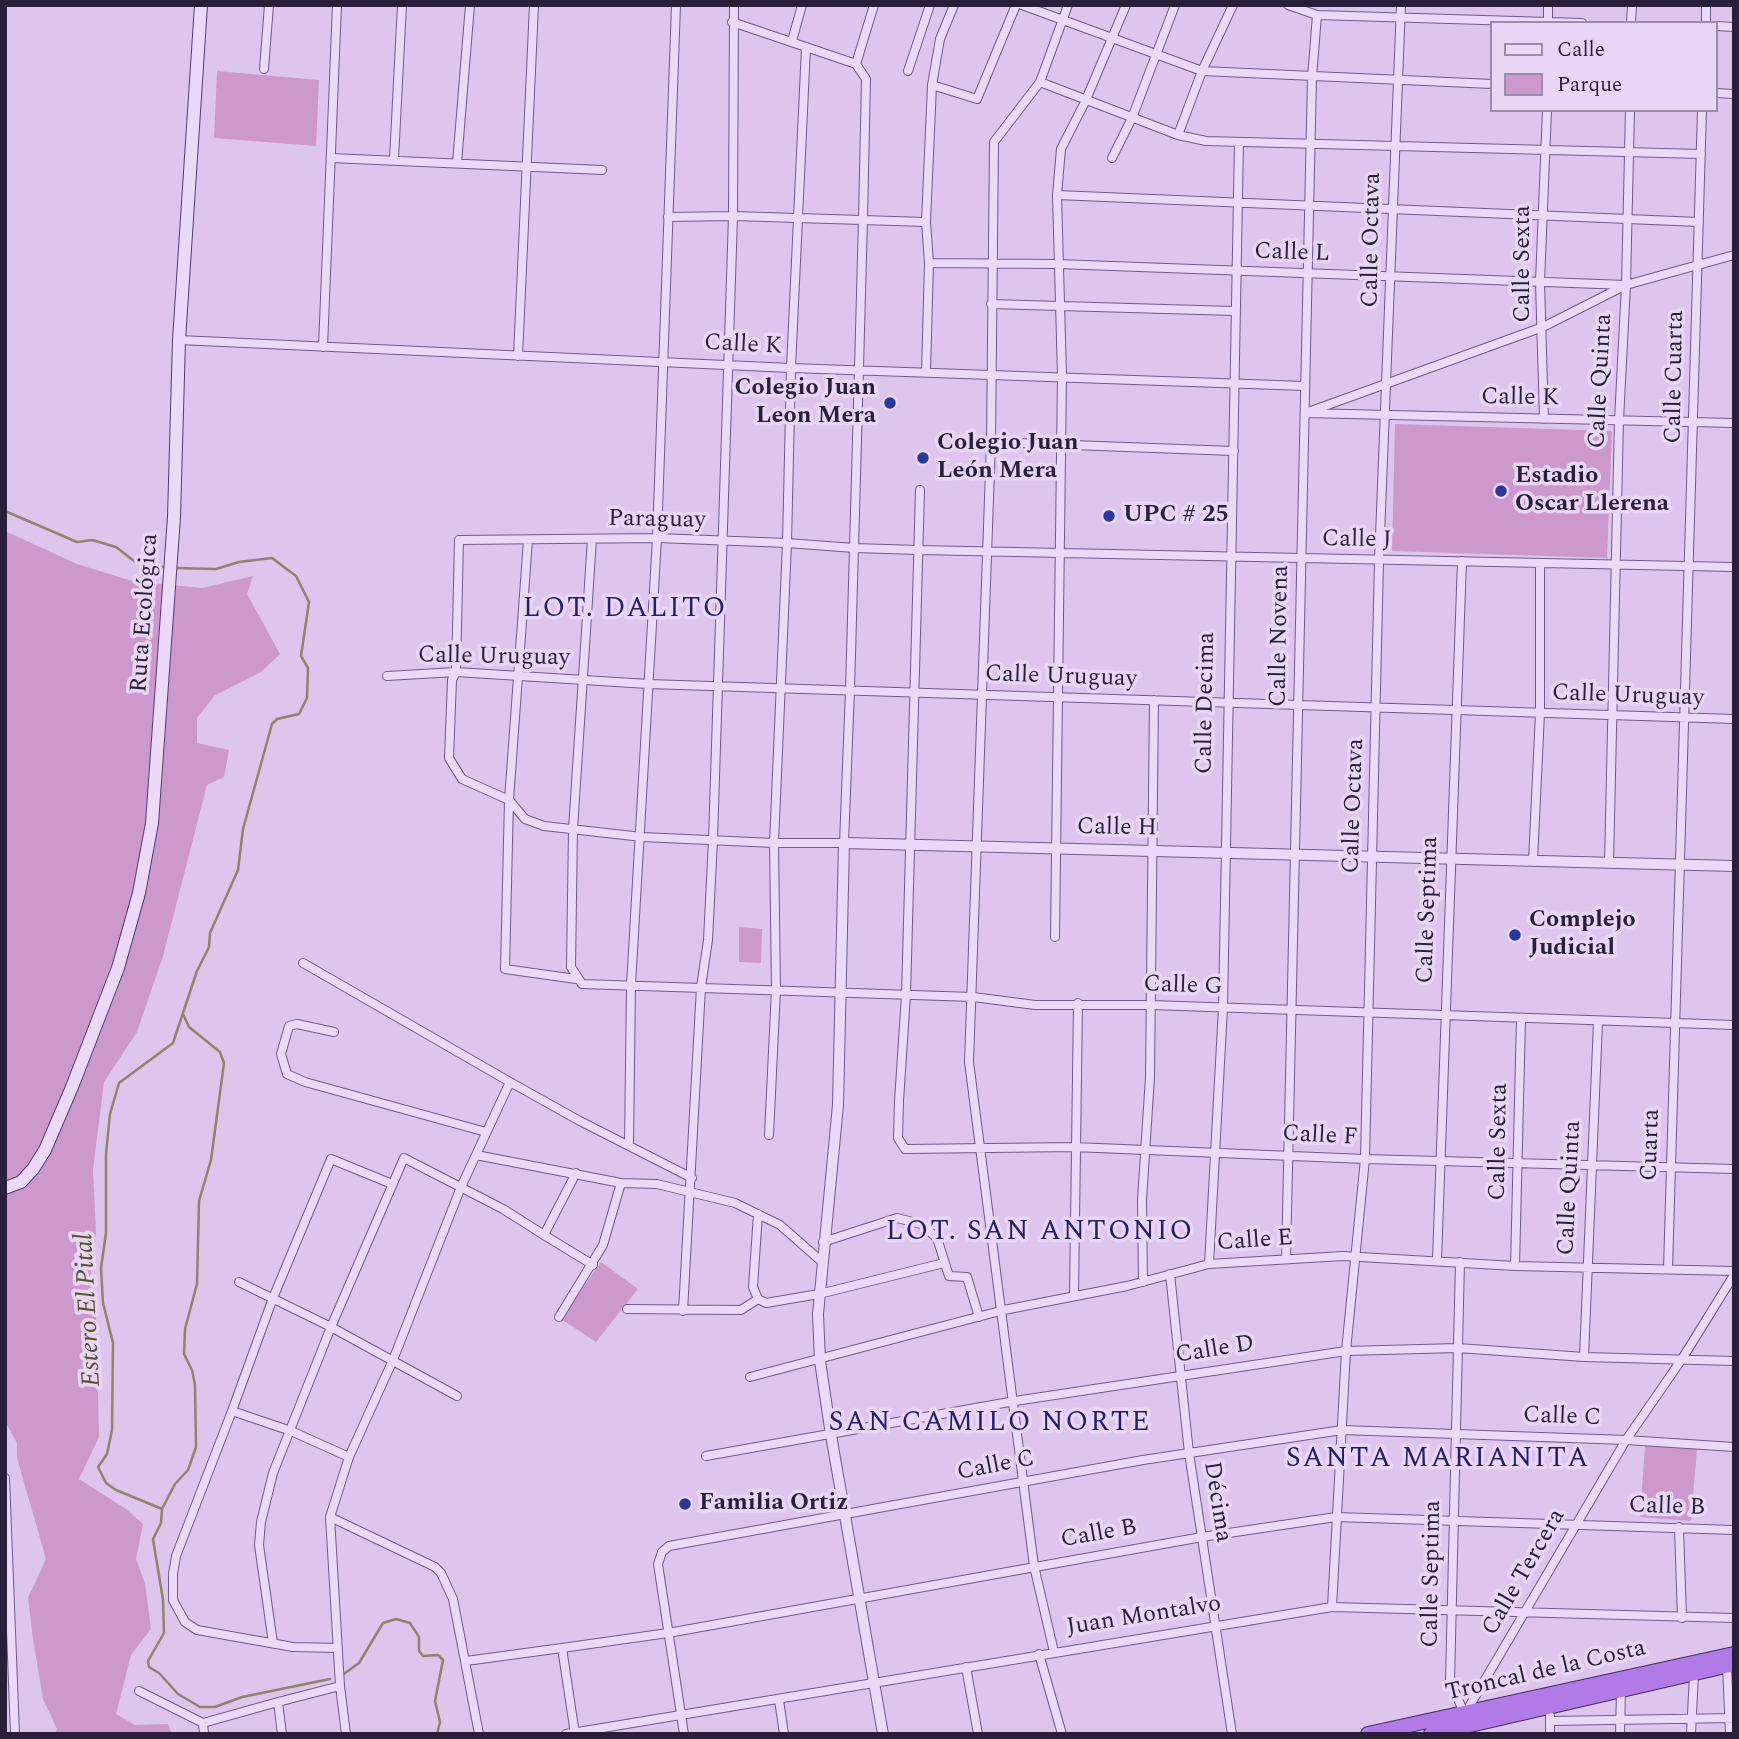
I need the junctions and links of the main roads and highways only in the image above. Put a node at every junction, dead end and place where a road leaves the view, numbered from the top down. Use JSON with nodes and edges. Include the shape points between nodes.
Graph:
{"nodes":[{"id":1,"x":201,"y":5,"type":"edge"},
{"id":2,"x":5,"y":1188,"type":"edge"},
{"id":3,"x":1732,"y":1661,"type":"edge"},
{"id":4,"x":1368,"y":1734,"type":"edge"},
{"id":5,"x":1432,"y":1734,"type":"edge"}],
"edges":[{"from":1,"to":2,"type":"main road","name":"Ruta Ecológica","via":[[179,340],[174,517],[152,823],[118,968],[45,1150],[21,1182]]},
{"from":3,"to":4,"type":"highway","name":"Troncal de la Costa"},
{"from":3,"to":5,"type":"highway","name":"Troncal de la Costa","via":[[1550,1714]]}]}
